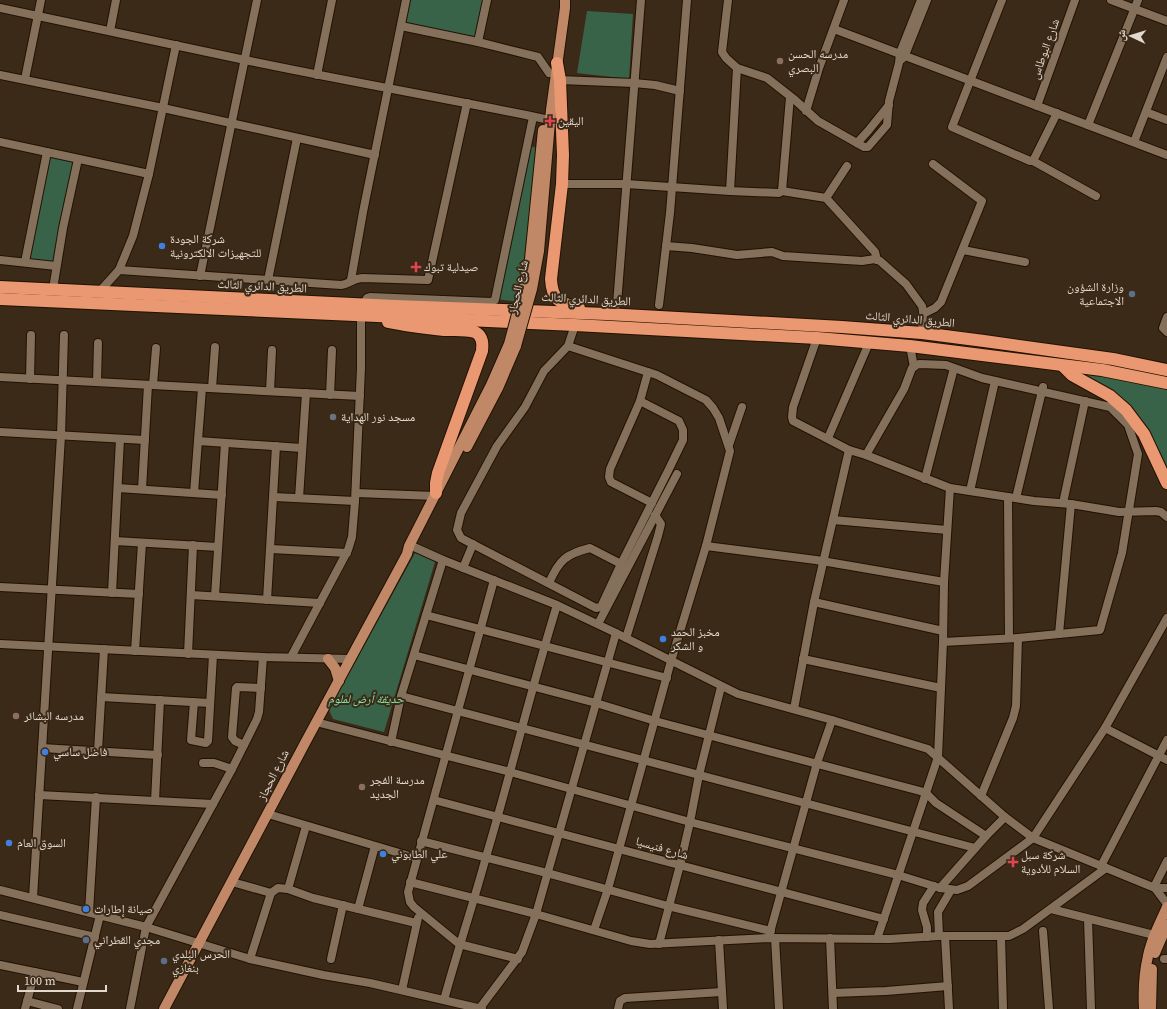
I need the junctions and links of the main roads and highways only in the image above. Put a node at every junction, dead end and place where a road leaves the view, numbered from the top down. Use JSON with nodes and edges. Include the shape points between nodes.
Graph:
{"nodes":[{"id":1,"x":564,"y":0,"type":"edge"},
{"id":2,"x":557,"y":63,"type":"junction"},
{"id":3,"x":0,"y":287,"type":"edge"},
{"id":4,"x":528,"y":288,"type":"junction"},
{"id":5,"x":119,"y":298,"type":"junction"},
{"id":6,"x":0,"y":299,"type":"edge"},
{"id":7,"x":364,"y":312,"type":"junction"},
{"id":8,"x":606,"y":314,"type":"junction"},
{"id":9,"x":512,"y":345,"type":"junction"},
{"id":10,"x":1063,"y":366,"type":"junction"},
{"id":11,"x":1167,"y":370,"type":"edge"},
{"id":12,"x":1167,"y":383,"type":"edge"},
{"id":13,"x":1167,"y":483,"type":"edge"},
{"id":14,"x":435,"y":495,"type":"junction"},
{"id":15,"x":411,"y":550,"type":"junction"},
{"id":16,"x":328,"y":659,"type":"road end"},
{"id":17,"x":339,"y":681,"type":"junction"},
{"id":18,"x":1167,"y":907,"type":"edge"},
{"id":19,"x":1167,"y":926,"type":"edge"},
{"id":20,"x":164,"y":1009,"type":"edge"},
{"id":21,"x":1144,"y":1009,"type":"edge"},
{"id":22,"x":1151,"y":1009,"type":"edge"}],
"edges":[{"from":1,"to":2,"type":"main road","name":"شارع الحجاز"},
{"from":1,"to":4,"type":"main road","name":"شارع الحجاز","via":[[559,14],[549,73]]},
{"from":2,"to":4,"type":"main road","name":"شارع الحجاز","via":[[539,251]]},
{"from":2,"to":8,"type":"highway","via":[[563,155],[552,290],[556,299],[565,304]]},
{"from":3,"to":5,"type":"highway","name":"الطريق الدائري الثالث","via":[[100,291]]},
{"from":4,"to":9,"type":"main road","name":"شارع الحجاز","bridge":true},
{"from":5,"to":6,"type":"highway","name":"الطريق الدائري الثالث"},
{"from":5,"to":7,"type":"highway","name":"الطريق الدائري الثالث"},
{"from":7,"to":8,"type":"highway","name":"الطريق الدائري الثالث"},
{"from":7,"to":10,"type":"highway","name":"الطريق الدائري الثالث","via":[[817,338],[910,346]]},
{"from":7,"to":14,"type":"highway","via":[[384,322],[413,328],[475,332],[482,339],[482,351],[438,473]]},
{"from":8,"to":11,"type":"highway","name":"الطريق الدائري الثالث","via":[[922,334],[1113,359]]},
{"from":9,"to":14,"type":"main road","name":"شارع الحجاز"},
{"from":9,"to":15,"type":"main road","name":"شارع الحجاز","via":[[498,388]]},
{"from":10,"to":12,"type":"highway","name":"الطريق الدائري الثالث","via":[[1109,371]]},
{"from":10,"to":13,"type":"highway","via":[[1072,375],[1110,396],[1126,410],[1144,434]]},
{"from":14,"to":15,"type":"main road","name":"شارع الحجاز","via":[[409,546]]},
{"from":15,"to":17,"type":"main road","name":"شارع الحجاز"},
{"from":16,"to":17,"type":"main road","via":[[335,668]]},
{"from":17,"to":20,"type":"main road","name":"شارع الحجاز"},
{"from":18,"to":21,"type":"main road","via":[[1148,956]]},
{"from":19,"to":22,"type":"main road","via":[[1157,946],[1153,962]]}]}
